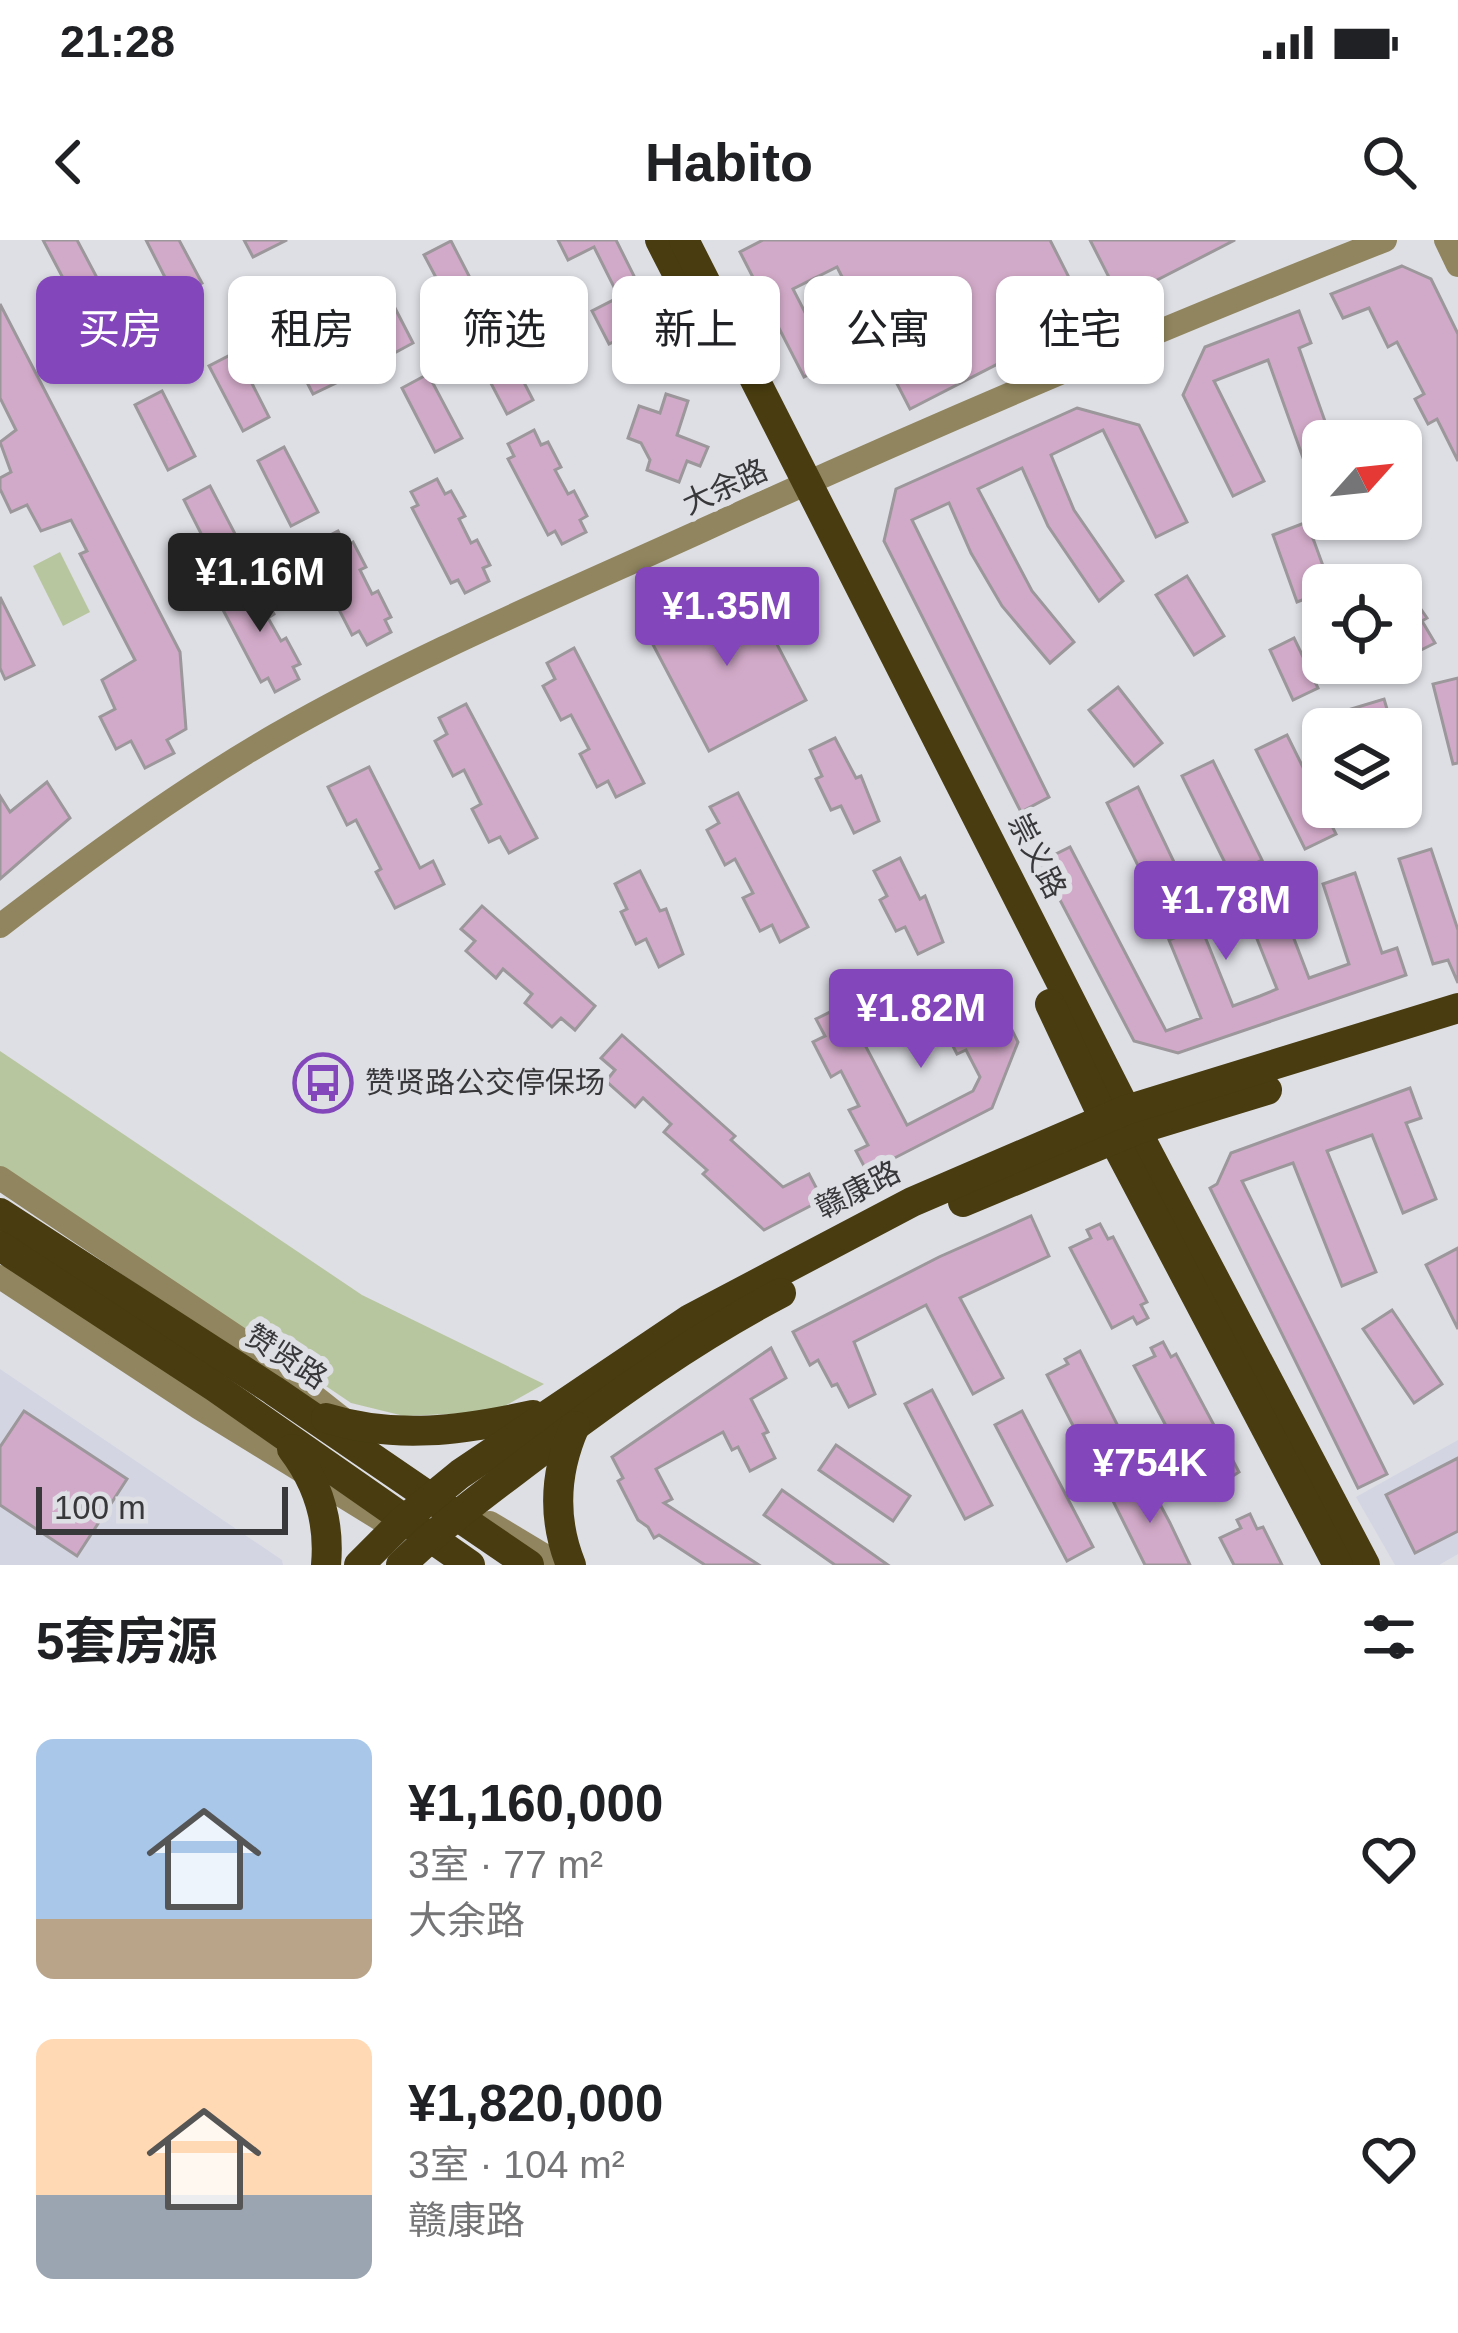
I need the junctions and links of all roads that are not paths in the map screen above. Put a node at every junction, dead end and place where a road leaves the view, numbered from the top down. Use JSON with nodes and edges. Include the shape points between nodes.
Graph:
{"nodes":[{"id":1,"x":660,"y":240,"type":"edge"},
{"id":2,"x":684,"y":240,"type":"edge"},
{"id":3,"x":1385,"y":240,"type":"edge"},
{"id":4,"x":1445,"y":240,"type":"edge"},
{"id":5,"x":1458,"y":265,"type":"edge"},
{"id":6,"x":798,"y":487,"type":"junction"},
{"id":7,"x":0,"y":926,"type":"edge"},
{"id":8,"x":1458,"y":1008,"type":"edge"},
{"id":9,"x":1458,"y":1026,"type":"edge"},
{"id":10,"x":1120,"y":1124,"type":"junction"},
{"id":11,"x":0,"y":1178,"type":"edge"},
{"id":12,"x":0,"y":1213,"type":"edge"},
{"id":13,"x":0,"y":1246,"type":"edge"},
{"id":14,"x":0,"y":1277,"type":"edge"},
{"id":15,"x":273,"y":1390,"type":"junction"},
{"id":16,"x":566,"y":1417,"type":"junction"},
{"id":17,"x":349,"y":1424,"type":"junction"},
{"id":18,"x":271,"y":1428,"type":"junction"},
{"id":19,"x":309,"y":1475,"type":"junction"},
{"id":20,"x":448,"y":1503,"type":"junction"},
{"id":21,"x":399,"y":1524,"type":"junction"},
{"id":22,"x":418,"y":1549,"type":"edge"},
{"id":23,"x":326,"y":1565,"type":"edge"},
{"id":24,"x":358,"y":1565,"type":"edge"},
{"id":25,"x":448,"y":1565,"type":"edge"},
{"id":26,"x":470,"y":1565,"type":"edge"},
{"id":27,"x":529,"y":1565,"type":"edge"},
{"id":28,"x":560,"y":1565,"type":"edge"},
{"id":29,"x":571,"y":1565,"type":"edge"},
{"id":30,"x":1338,"y":1565,"type":"edge"},
{"id":31,"x":1365,"y":1565,"type":"edge"}],
"edges":[{"from":1,"to":6,"type":"main road","name":"崇义路"},
{"from":2,"to":6,"type":"main road","name":"崇义路"},
{"from":3,"to":6,"type":"street","name":"大余路","via":[[1130,340]]},
{"from":4,"to":5,"type":"street"},
{"from":6,"to":7,"type":"street","name":"大余路","via":[[491,625],[274,736]]},
{"from":6,"to":10,"type":"main road","name":"崇义路"},
{"from":8,"to":10,"type":"main road","name":"赣康路"},
{"from":9,"to":10,"type":"main road","name":"赣康路"},
{"from":10,"to":16,"type":"main road","name":"赣康路","via":[[912,1202],[750,1287],[690,1319]]},
{"from":10,"to":30,"type":"main road","name":"崇义路"},
{"from":10,"to":31,"type":"main road","name":"崇义路"},
{"from":11,"to":17,"type":"street","via":[[254,1348]]},
{"from":12,"to":15,"type":"main road","name":"赞贤路"},
{"from":13,"to":18,"type":"main road"},
{"from":14,"to":19,"type":"street"},
{"from":15,"to":17,"type":"main road"},
{"from":15,"to":20,"type":"main road","name":"赞贤路"},
{"from":16,"to":17,"type":"main road","via":[[438,1431]]},
{"from":16,"to":20,"type":"main road","name":"赣康路"},
{"from":16,"to":29,"type":"main road","via":[[558,1502]]},
{"from":17,"to":20,"type":"street"},
{"from":18,"to":19,"type":"main road"},
{"from":18,"to":21,"type":"main road"},
{"from":19,"to":21,"type":"street"},
{"from":19,"to":23,"type":"main road","via":[[325,1522]]},
{"from":20,"to":21,"type":"main road","name":"赣康路"},
{"from":20,"to":22,"type":"main road","name":"赣康路"},
{"from":20,"to":27,"type":"main road","name":"赞贤路"},
{"from":20,"to":28,"type":"street"},
{"from":21,"to":22,"type":"main road"},
{"from":21,"to":24,"type":"main road","name":"赣康路"},
{"from":22,"to":25,"type":"street"},
{"from":22,"to":26,"type":"main road"}]}
